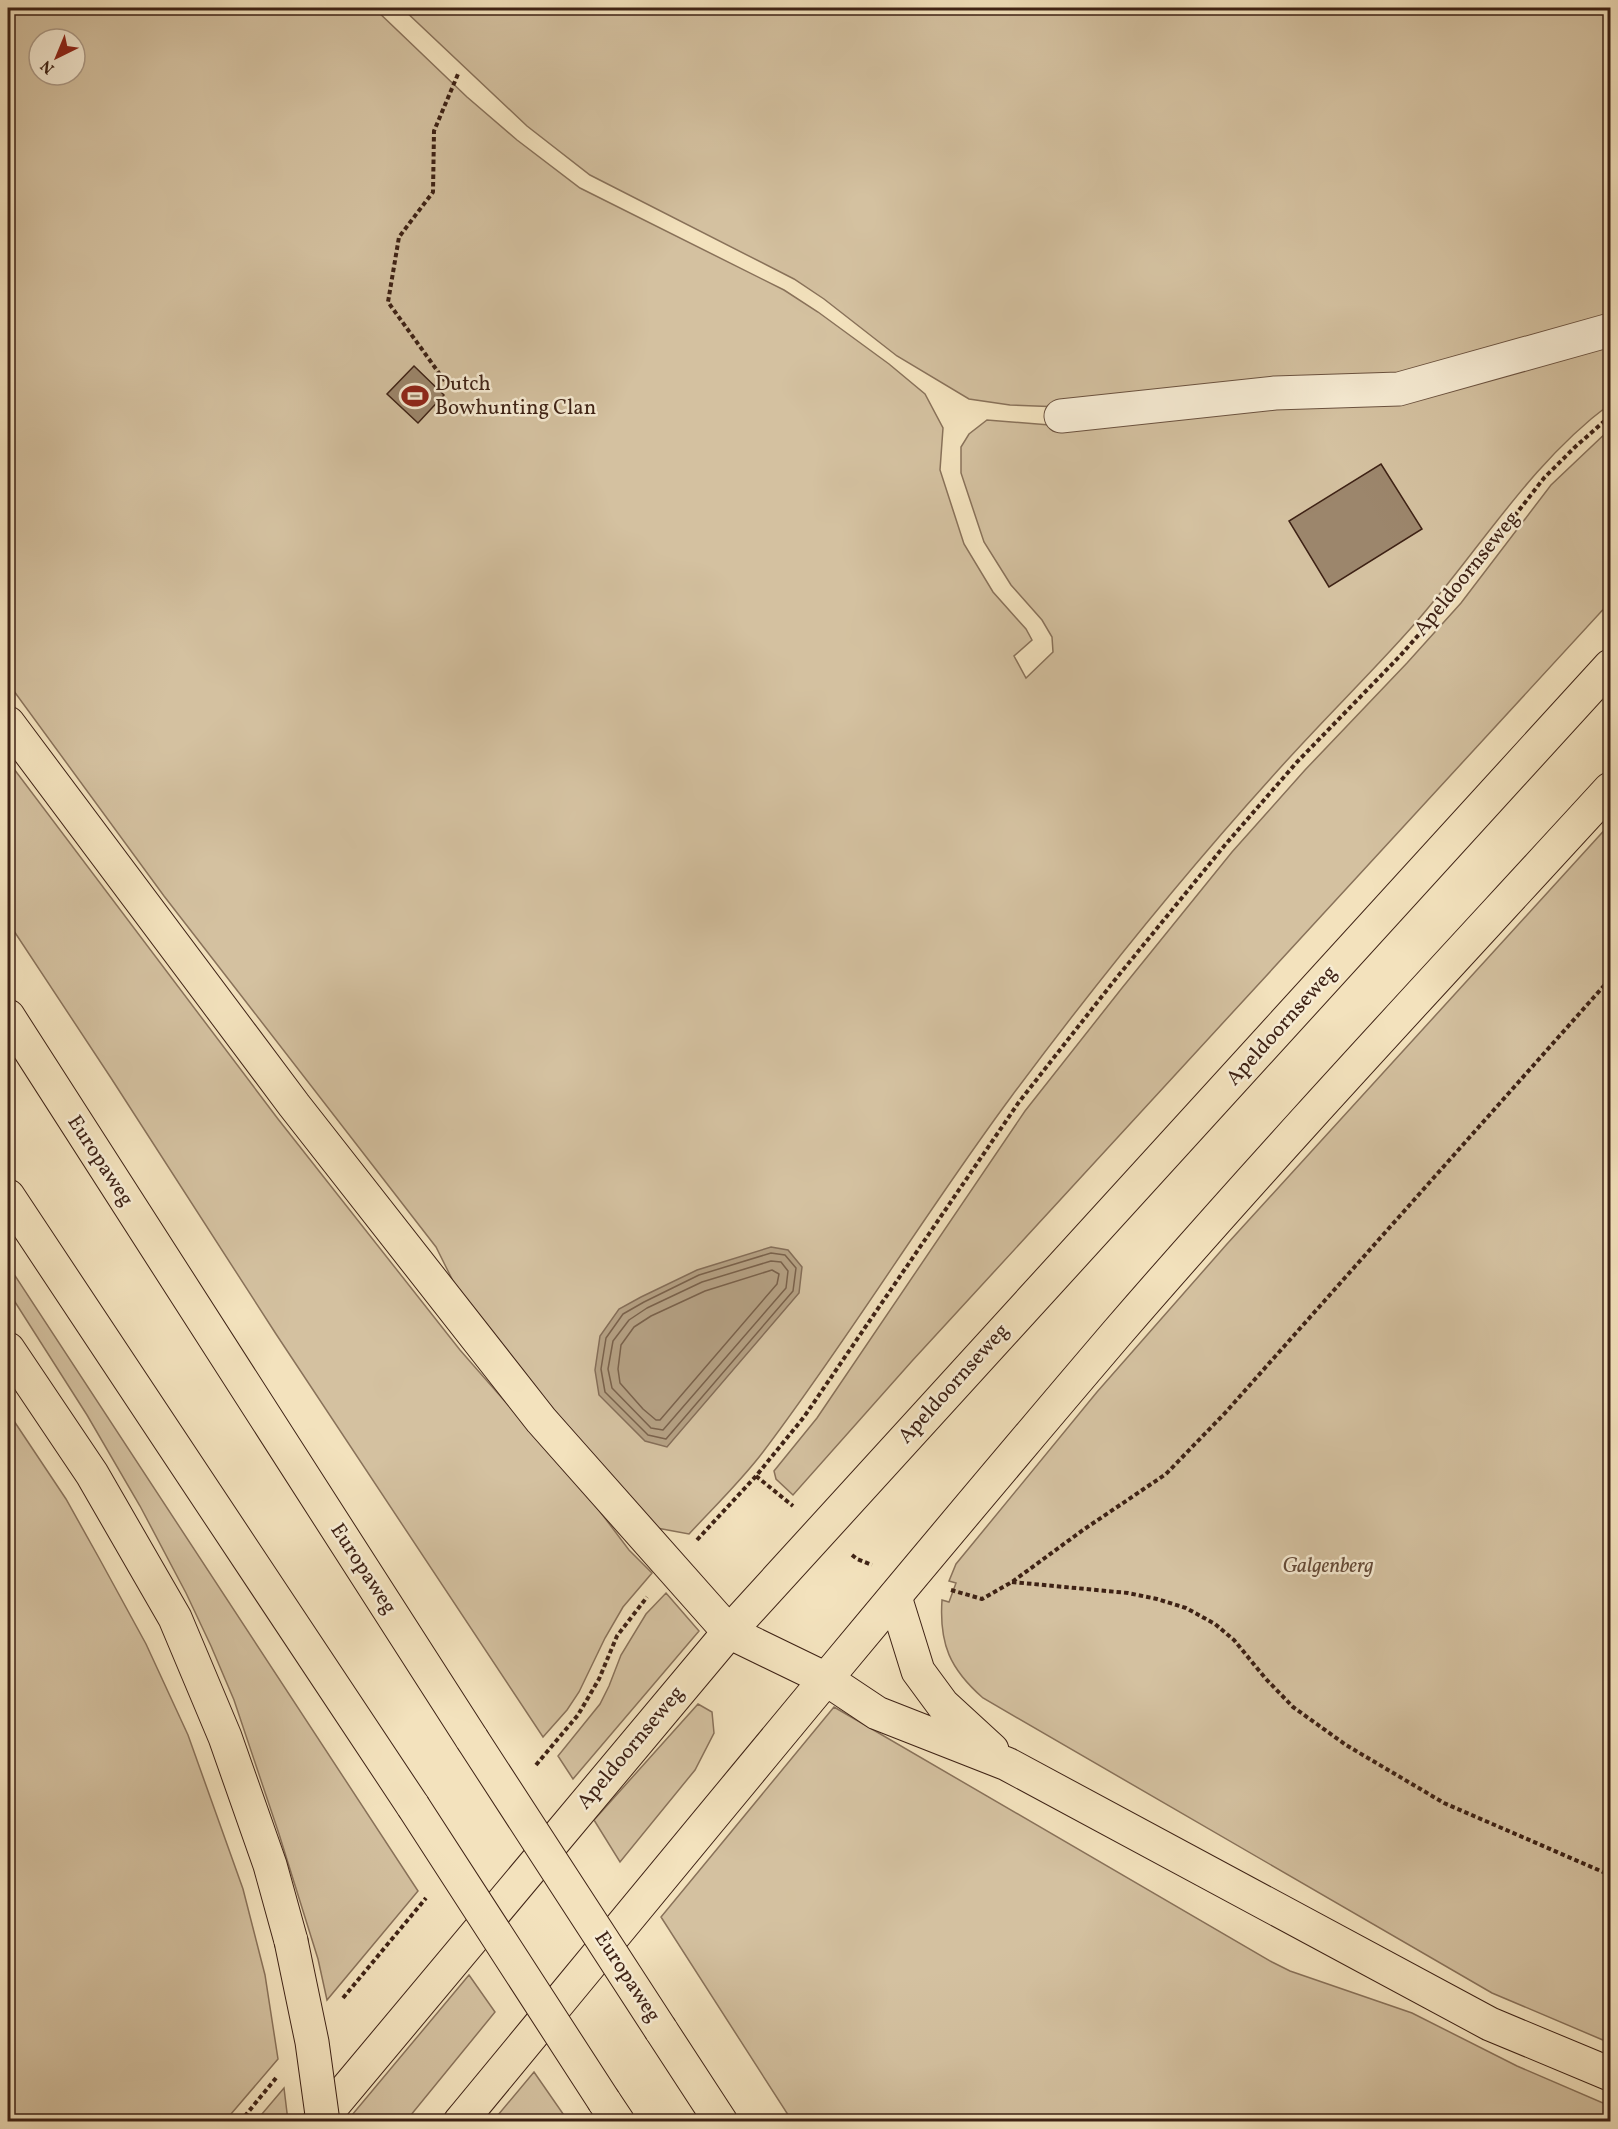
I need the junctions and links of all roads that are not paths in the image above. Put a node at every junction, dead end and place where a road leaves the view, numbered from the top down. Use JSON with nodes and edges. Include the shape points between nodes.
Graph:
{"nodes":[{"id":1,"x":1611,"y":330,"type":"edge"},
{"id":2,"x":1061,"y":416,"type":"dead end"},
{"id":3,"x":1611,"y":666,"type":"edge"},
{"id":4,"x":8,"y":723,"type":"edge"},
{"id":5,"x":1611,"y":789,"type":"edge"},
{"id":6,"x":8,"y":1016,"type":"edge"},
{"id":7,"x":8,"y":1196,"type":"edge"},
{"id":8,"x":8,"y":1349,"type":"edge"},
{"id":9,"x":895,"y":1597,"type":"junction"},
{"id":10,"x":729,"y":1632,"type":"junction"},
{"id":11,"x":826,"y":1679,"type":"junction"},
{"id":12,"x":1007,"y":1764,"type":"junction"},
{"id":13,"x":1611,"y":2074,"type":"edge"},
{"id":14,"x":611,"y":2111,"type":"edge"},
{"id":15,"x":321,"y":2121,"type":"edge"},
{"id":16,"x":460,"y":2121,"type":"edge"},
{"id":17,"x":721,"y":2121,"type":"edge"}],
"edges":[{"from":1,"to":2,"type":"street","via":[[1399,389],[1275,393]]},
{"from":3,"to":10,"type":"main road","name":"Apeldoornseweg"},
{"from":4,"to":10,"type":"main road","via":[[294,1105],[541,1420]]},
{"from":5,"to":9,"type":"main road","via":[[1128,1322]]},
{"from":6,"to":17,"type":"main road","name":"Europaweg","bridge":true},
{"from":7,"to":14,"type":"main road","bridge":true},
{"from":8,"to":15,"type":"main road","bridge":true,"via":[[92,1474],[175,1618],[225,1737],[270,1865],[291,1941],[312,2042]]},
{"from":9,"to":11,"type":"main road"},
{"from":9,"to":12,"type":"main road","via":[[918,1671],[943,1705]]},
{"from":10,"to":11,"type":"main road"},
{"from":10,"to":15,"type":"main road","name":"Apeldoornseweg"},
{"from":11,"to":12,"type":"main road","via":[[877,1713]]},
{"from":11,"to":16,"type":"main road"},
{"from":12,"to":13,"type":"main road","via":[[1490,2024]]}]}
